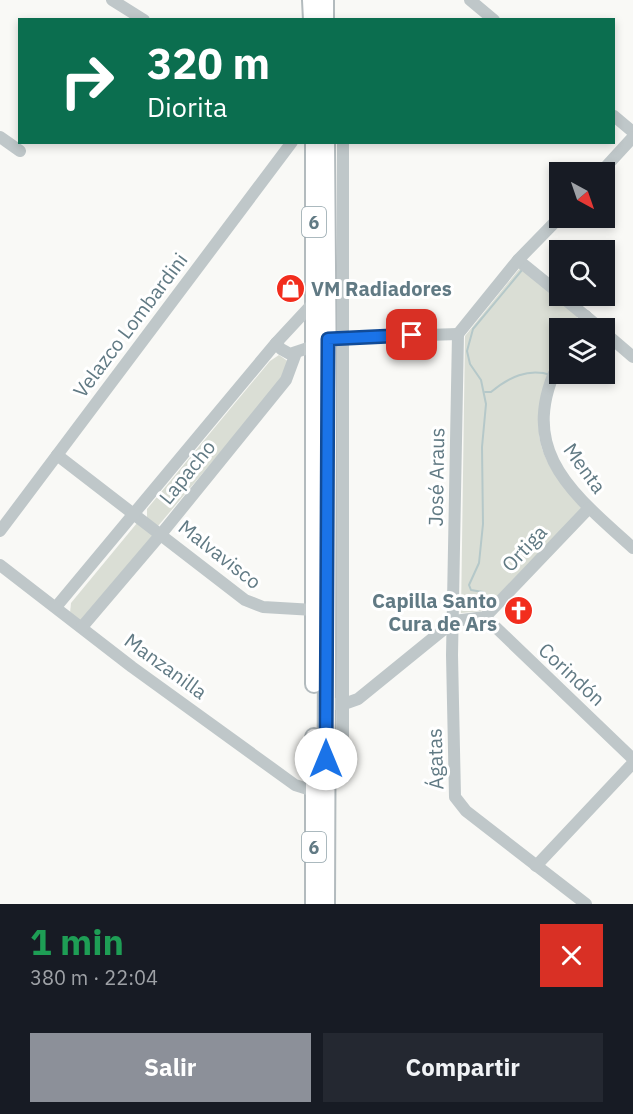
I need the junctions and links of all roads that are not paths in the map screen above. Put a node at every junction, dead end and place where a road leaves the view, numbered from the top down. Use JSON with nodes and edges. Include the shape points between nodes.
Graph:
{"nodes":[{"id":1,"x":112,"y":0,"type":"edge"},
{"id":2,"x":311,"y":0,"type":"edge"},
{"id":3,"x":325,"y":0,"type":"edge"},
{"id":4,"x":470,"y":0,"type":"edge"},
{"id":5,"x":141,"y":18,"type":"edge"},
{"id":6,"x":312,"y":18,"type":"edge"},
{"id":7,"x":325,"y":18,"type":"edge"},
{"id":8,"x":492,"y":18,"type":"edge"},
{"id":9,"x":615,"y":117,"type":"edge"},
{"id":10,"x":633,"y":134,"type":"edge"},
{"id":11,"x":0,"y":137,"type":"edge"},
{"id":12,"x":290,"y":144,"type":"edge"},
{"id":13,"x":314,"y":144,"type":"edge"},
{"id":14,"x":326,"y":144,"type":"edge"},
{"id":15,"x":342,"y":144,"type":"edge"},
{"id":16,"x":20,"y":151,"type":"dead end"},
{"id":17,"x":609,"y":162,"type":"edge"},
{"id":18,"x":549,"y":228,"type":"edge"},
{"id":19,"x":518,"y":260,"type":"junction"},
{"id":20,"x":549,"y":286,"type":"edge"},
{"id":21,"x":315,"y":301,"type":"junction"},
{"id":22,"x":574,"y":306,"type":"edge"},
{"id":23,"x":586,"y":316,"type":"joint"},
{"id":24,"x":588,"y":318,"type":"edge"},
{"id":25,"x":458,"y":333,"type":"junction"},
{"id":26,"x":329,"y":341,"type":"junction"},
{"id":27,"x":615,"y":341,"type":"edge"},
{"id":28,"x":276,"y":343,"type":"junction"},
{"id":29,"x":296,"y":353,"type":"junction"},
{"id":30,"x":633,"y":357,"type":"edge"},
{"id":31,"x":551,"y":384,"type":"edge"},
{"id":32,"x":57,"y":455,"type":"junction"},
{"id":33,"x":589,"y":508,"type":"junction"},
{"id":34,"x":136,"y":514,"type":"junction"},
{"id":35,"x":0,"y":531,"type":"edge"},
{"id":36,"x":162,"y":533,"type":"junction"},
{"id":37,"x":633,"y":548,"type":"edge"},
{"id":38,"x":0,"y":565,"type":"edge"},
{"id":39,"x":56,"y":607,"type":"junction"},
{"id":40,"x":314,"y":610,"type":"junction"},
{"id":41,"x":485,"y":617,"type":"junction"},
{"id":42,"x":454,"y":621,"type":"junction"},
{"id":43,"x":82,"y":627,"type":"junction"},
{"id":44,"x":326,"y":704,"type":"junction"},
{"id":45,"x":344,"y":704,"type":"junction"},
{"id":46,"x":633,"y":761,"type":"edge"},
{"id":47,"x":326,"y":778,"type":"junction"},
{"id":48,"x":314,"y":791,"type":"junction"},
{"id":49,"x":536,"y":866,"type":"junction"},
{"id":50,"x":314,"y":904,"type":"edge"},
{"id":51,"x":326,"y":904,"type":"edge"},
{"id":52,"x":586,"y":904,"type":"edge"}],
"edges":[{"from":1,"to":5,"type":"street"},
{"from":2,"to":6,"type":"main road"},
{"from":3,"to":7,"type":"main road"},
{"from":4,"to":8,"type":"street"},
{"from":9,"to":10,"type":"street"},
{"from":10,"to":17,"type":"street"},
{"from":11,"to":16,"type":"street"},
{"from":12,"to":32,"type":"street","name":"Velazco Lombardini"},
{"from":13,"to":21,"type":"main road","number":"6"},
{"from":14,"to":26,"type":"main road","number":"6"},
{"from":15,"to":26,"type":"street"},
{"from":18,"to":19,"type":"street"},
{"from":19,"to":20,"type":"street"},
{"from":19,"to":25,"type":"street"},
{"from":21,"to":26,"type":"main road","number":"6"},
{"from":21,"to":28,"type":"street","name":"Lapacho"},
{"from":22,"to":23,"type":"street"},
{"from":23,"to":24,"type":"street"},
{"from":25,"to":26,"type":"street"},
{"from":25,"to":42,"type":"street","name":"José Araus"},
{"from":26,"to":29,"type":"street"},
{"from":26,"to":40,"type":"main road","number":"6"},
{"from":26,"to":44,"type":"main road","number":"6"},
{"from":26,"to":45,"type":"street"},
{"from":27,"to":30,"type":"street"},
{"from":28,"to":29,"type":"street","via":[[287,353]]},
{"from":28,"to":34,"type":"street","name":"Lapacho"},
{"from":29,"to":36,"type":"street","name":"Lapacho","via":[[286,380]]},
{"from":31,"to":33,"type":"street","name":"Menta","via":[[544,402],[543,436],[557,469]]},
{"from":32,"to":34,"type":"street","name":"Malvavisco"},
{"from":32,"to":35,"type":"street","name":"Velazco Lombardini"},
{"from":33,"to":37,"type":"street","name":"Menta"},
{"from":33,"to":41,"type":"street","name":"Ortiga"},
{"from":34,"to":36,"type":"street","name":"Malvavisco"},
{"from":34,"to":39,"type":"street","name":"Lapacho"},
{"from":36,"to":40,"type":"street","name":"Malvavisco","via":[[254,605]]},
{"from":36,"to":43,"type":"street","name":"Lapacho"},
{"from":38,"to":39,"type":"street","name":"Manzanilla"},
{"from":39,"to":43,"type":"street","name":"Manzanilla"},
{"from":40,"to":48,"type":"main road","number":"6"},
{"from":41,"to":42,"type":"street"},
{"from":41,"to":46,"type":"street","name":"Corindón"},
{"from":42,"to":45,"type":"street","via":[[358,699]]},
{"from":42,"to":49,"type":"street","name":"Ágatas","via":[[455,797],[466,811]]},
{"from":43,"to":48,"type":"street","name":"Manzanilla","via":[[295,785]]},
{"from":44,"to":45,"type":"street"},
{"from":44,"to":47,"type":"main road","number":"6"},
{"from":45,"to":47,"type":"street","via":[[343,768],[337,777]]},
{"from":46,"to":49,"type":"street"},
{"from":47,"to":51,"type":"main road","number":"6"},
{"from":48,"to":50,"type":"main road","number":"6"},
{"from":49,"to":52,"type":"street","name":"Ágatas"}]}
